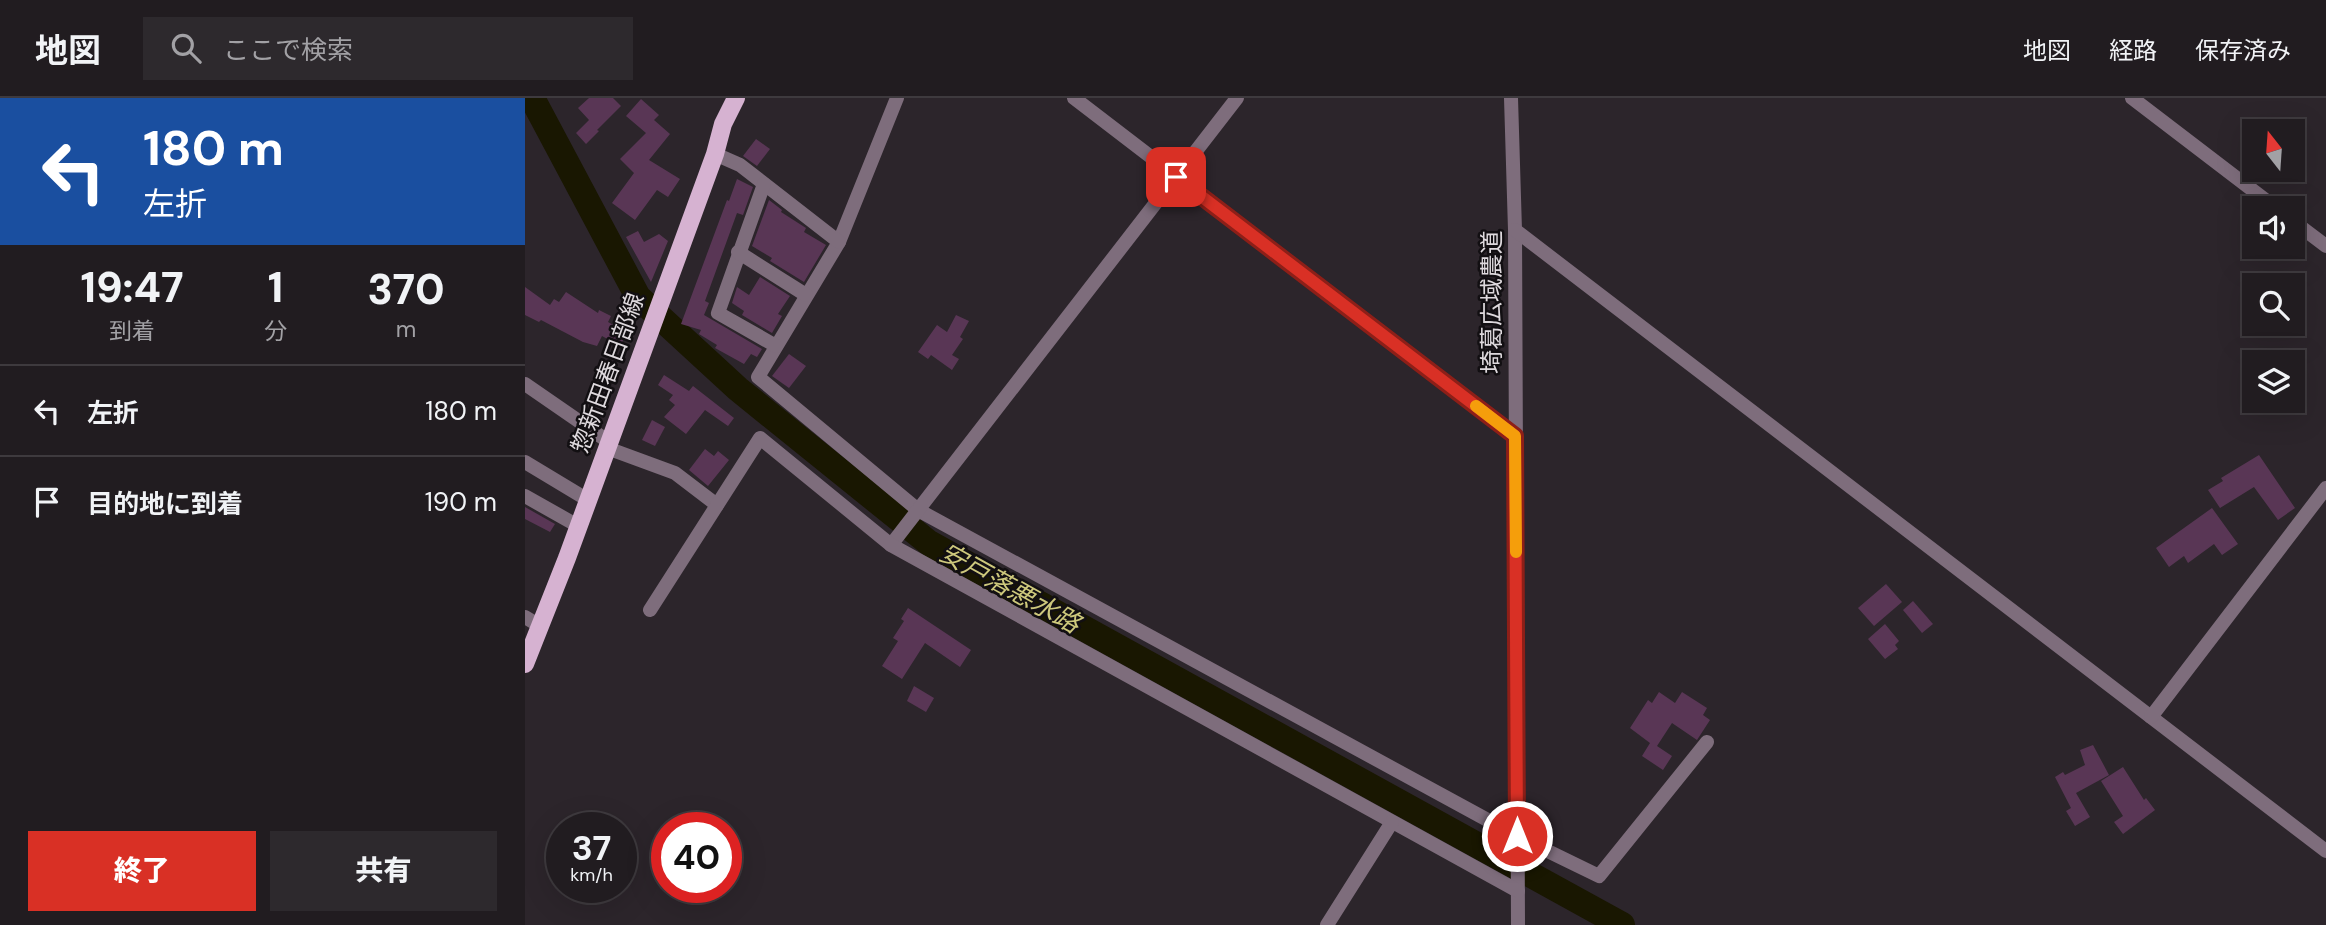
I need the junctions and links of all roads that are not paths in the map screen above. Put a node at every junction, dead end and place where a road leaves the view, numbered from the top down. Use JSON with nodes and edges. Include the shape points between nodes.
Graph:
{"nodes":[{"id":1,"x":736,"y":98,"type":"edge"},
{"id":2,"x":897,"y":98,"type":"edge"},
{"id":3,"x":1074,"y":98,"type":"edge"},
{"id":4,"x":1237,"y":98,"type":"edge"},
{"id":5,"x":1511,"y":98,"type":"edge"},
{"id":6,"x":2132,"y":98,"type":"edge"},
{"id":7,"x":715,"y":154,"type":"junction"},
{"id":8,"x":1176,"y":177,"type":"junction"},
{"id":9,"x":764,"y":184,"type":"junction"},
{"id":10,"x":2260,"y":196,"type":"edge"},
{"id":11,"x":1515,"y":230,"type":"junction"},
{"id":12,"x":2305,"y":230,"type":"edge"},
{"id":13,"x":839,"y":242,"type":"junction"},
{"id":14,"x":2326,"y":246,"type":"edge"},
{"id":15,"x":738,"y":252,"type":"junction"},
{"id":16,"x":806,"y":295,"type":"junction"},
{"id":17,"x":776,"y":346,"type":"junction"},
{"id":18,"x":525,"y":384,"type":"edge"},
{"id":19,"x":1515,"y":436,"type":"junction"},
{"id":20,"x":608,"y":445,"type":"junction"},
{"id":21,"x":525,"y":462,"type":"edge"},
{"id":22,"x":2326,"y":488,"type":"edge"},
{"id":23,"x":525,"y":496,"type":"edge"},
{"id":24,"x":588,"y":500,"type":"junction"},
{"id":25,"x":717,"y":505,"type":"junction"},
{"id":26,"x":918,"y":510,"type":"junction"},
{"id":27,"x":578,"y":526,"type":"junction"},
{"id":28,"x":891,"y":545,"type":"junction"},
{"id":29,"x":650,"y":610,"type":"dead end"},
{"id":30,"x":533,"y":622,"type":"edge"},
{"id":31,"x":525,"y":664,"type":"edge"},
{"id":32,"x":2151,"y":717,"type":"junction"},
{"id":33,"x":1707,"y":742,"type":"dead end"},
{"id":34,"x":1392,"y":822,"type":"junction"},
{"id":35,"x":1517,"y":840,"type":"junction"},
{"id":36,"x":2326,"y":851,"type":"edge"},
{"id":37,"x":1518,"y":887,"type":"junction"},
{"id":38,"x":1327,"y":925,"type":"edge"},
{"id":39,"x":1518,"y":925,"type":"edge"}],
"edges":[{"from":1,"to":7,"type":"main road","name":"惣新田春日部線"},
{"from":2,"to":13,"type":"street"},
{"from":3,"to":8,"type":"street"},
{"from":4,"to":8,"type":"street"},
{"from":5,"to":11,"type":"street","name":"埼葛広域農道"},
{"from":6,"to":10,"type":"street"},
{"from":7,"to":9,"type":"street","via":[[740,165]]},
{"from":7,"to":20,"type":"main road","name":"惣新田春日部線"},
{"from":8,"to":19,"type":"street"},
{"from":8,"to":26,"type":"street"},
{"from":9,"to":13,"type":"street"},
{"from":9,"to":15,"type":"street"},
{"from":11,"to":19,"type":"street","name":"埼葛広域農道"},
{"from":11,"to":32,"type":"street"},
{"from":12,"to":14,"type":"street"},
{"from":13,"to":16,"type":"street"},
{"from":15,"to":16,"type":"street"},
{"from":15,"to":17,"type":"street","via":[[718,313]]},
{"from":16,"to":17,"type":"street"},
{"from":17,"to":26,"type":"street","via":[[758,377]]},
{"from":18,"to":20,"type":"street"},
{"from":19,"to":35,"type":"street","name":"埼葛広域農道"},
{"from":20,"to":24,"type":"main road","name":"惣新田春日部線"},
{"from":20,"to":25,"type":"street","via":[[675,473]]},
{"from":21,"to":24,"type":"street"},
{"from":22,"to":32,"type":"street"},
{"from":23,"to":27,"type":"street"},
{"from":24,"to":27,"type":"main road","name":"惣新田春日部線"},
{"from":25,"to":28,"type":"street","via":[[760,438]]},
{"from":25,"to":29,"type":"street"},
{"from":26,"to":28,"type":"street"},
{"from":26,"to":35,"type":"street"},
{"from":27,"to":30,"type":"main road","name":"惣新田春日部線"},
{"from":28,"to":34,"type":"street"},
{"from":30,"to":31,"type":"main road","name":"惣新田春日部線"},
{"from":32,"to":36,"type":"street"},
{"from":33,"to":35,"type":"street","via":[[1599,876]]},
{"from":34,"to":37,"type":"street"},
{"from":34,"to":38,"type":"street"},
{"from":35,"to":37,"type":"street","name":"埼葛広域農道"},
{"from":37,"to":39,"type":"street","name":"埼葛広域農道"}]}
